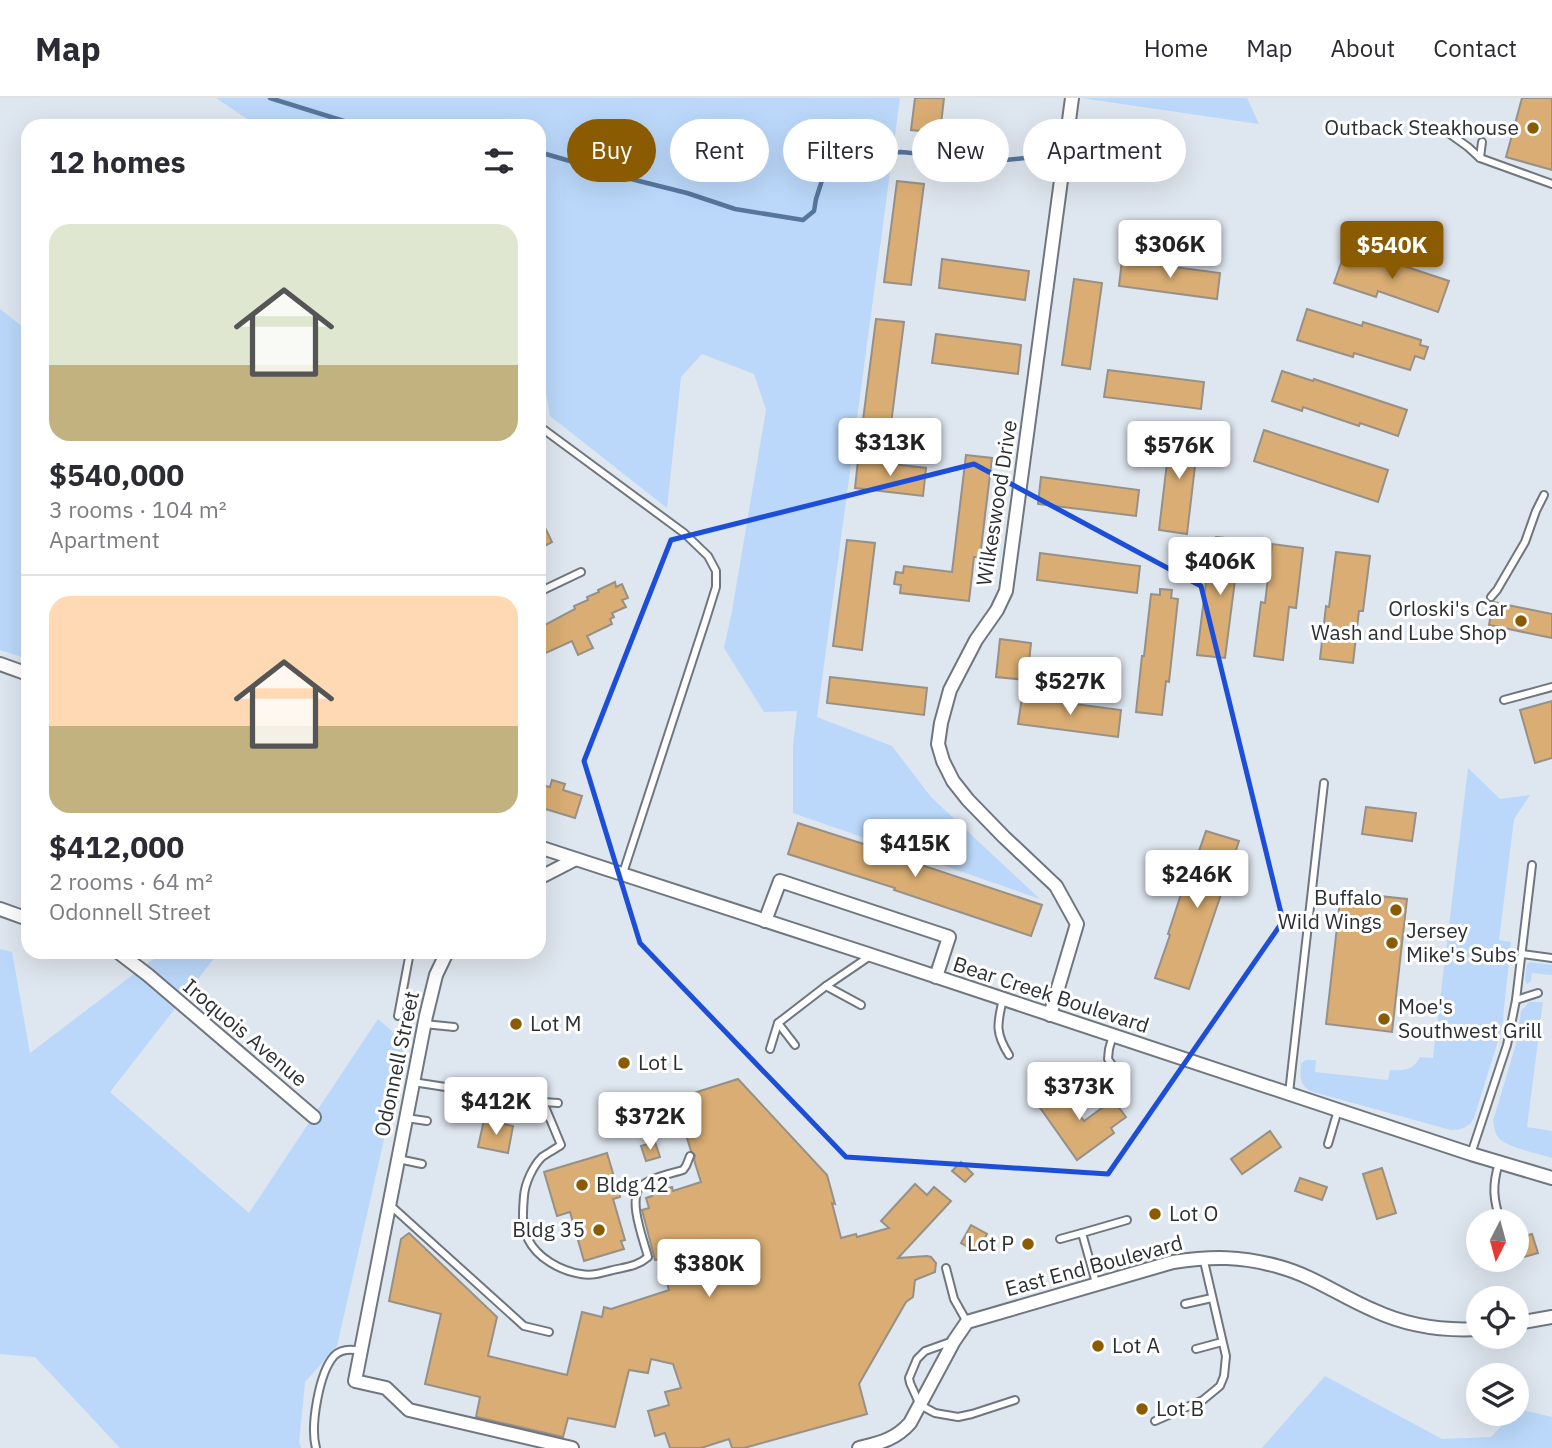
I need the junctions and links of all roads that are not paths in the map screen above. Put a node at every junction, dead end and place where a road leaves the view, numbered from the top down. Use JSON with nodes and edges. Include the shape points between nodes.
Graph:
{"nodes":[{"id":1,"x":1072,"y":98,"type":"edge"},
{"id":2,"x":1443,"y":130,"type":"dead end"},
{"id":3,"x":1482,"y":142,"type":"dead end"},
{"id":4,"x":1480,"y":158,"type":"junction"},
{"id":5,"x":1552,"y":184,"type":"edge"},
{"id":6,"x":546,"y":431,"type":"edge"},
{"id":7,"x":1544,"y":495,"type":"dead end"},
{"id":8,"x":581,"y":572,"type":"dead end"},
{"id":9,"x":546,"y":589,"type":"edge"},
{"id":10,"x":1491,"y":597,"type":"dead end"},
{"id":11,"x":0,"y":664,"type":"edge"},
{"id":12,"x":21,"y":672,"type":"edge"},
{"id":13,"x":1552,"y":687,"type":"edge"},
{"id":14,"x":1504,"y":700,"type":"dead end"},
{"id":15,"x":1324,"y":783,"type":"dead end"},
{"id":16,"x":546,"y":850,"type":"edge"},
{"id":17,"x":574,"y":860,"type":"junction"},
{"id":18,"x":1532,"y":865,"type":"dead end"},
{"id":19,"x":546,"y":874,"type":"edge"},
{"id":20,"x":622,"y":875,"type":"junction"},
{"id":21,"x":0,"y":909,"type":"edge"},
{"id":22,"x":21,"y":916,"type":"edge"},
{"id":23,"x":765,"y":921,"type":"junction"},
{"id":24,"x":1522,"y":954,"type":"junction"},
{"id":25,"x":871,"y":955,"type":"junction"},
{"id":26,"x":1552,"y":958,"type":"edge"},
{"id":27,"x":127,"y":959,"type":"edge"},
{"id":28,"x":409,"y":959,"type":"edge"},
{"id":29,"x":444,"y":959,"type":"edge"},
{"id":30,"x":936,"y":977,"type":"junction"},
{"id":31,"x":826,"y":986,"type":"junction"},
{"id":32,"x":1538,"y":993,"type":"dead end"},
{"id":33,"x":1003,"y":999,"type":"junction"},
{"id":34,"x":1516,"y":1000,"type":"junction"},
{"id":35,"x":861,"y":1005,"type":"dead end"},
{"id":36,"x":1050,"y":1015,"type":"junction"},
{"id":37,"x":397,"y":1016,"type":"dead end"},
{"id":38,"x":778,"y":1023,"type":"junction"},
{"id":39,"x":424,"y":1024,"type":"junction"},
{"id":40,"x":454,"y":1027,"type":"dead end"},
{"id":41,"x":1113,"y":1035,"type":"junction"},
{"id":42,"x":794,"y":1045,"type":"dead end"},
{"id":43,"x":769,"y":1049,"type":"dead end"},
{"id":44,"x":1009,"y":1055,"type":"dead end"},
{"id":45,"x":1122,"y":1079,"type":"dead end"},
{"id":46,"x":413,"y":1082,"type":"junction"},
{"id":47,"x":538,"y":1091,"type":"dead end"},
{"id":48,"x":1289,"y":1093,"type":"junction"},
{"id":49,"x":543,"y":1102,"type":"junction"},
{"id":50,"x":558,"y":1103,"type":"dead end"},
{"id":51,"x":1338,"y":1110,"type":"junction"},
{"id":52,"x":314,"y":1117,"type":"dead end"},
{"id":53,"x":406,"y":1118,"type":"junction"},
{"id":54,"x":427,"y":1121,"type":"dead end"},
{"id":55,"x":1328,"y":1144,"type":"dead end"},
{"id":56,"x":1471,"y":1154,"type":"junction"},
{"id":57,"x":690,"y":1156,"type":"dead end"},
{"id":58,"x":398,"y":1159,"type":"junction"},
{"id":59,"x":1500,"y":1161,"type":"junction"},
{"id":60,"x":422,"y":1164,"type":"dead end"},
{"id":61,"x":1552,"y":1178,"type":"edge"},
{"id":62,"x":389,"y":1204,"type":"junction"},
{"id":63,"x":1496,"y":1209,"type":"edge"},
{"id":64,"x":1127,"y":1220,"type":"dead end"},
{"id":65,"x":1082,"y":1233,"type":"junction"},
{"id":66,"x":1060,"y":1239,"type":"dead end"},
{"id":67,"x":1203,"y":1258,"type":"junction"},
{"id":68,"x":946,"y":1268,"type":"dead end"},
{"id":69,"x":1096,"y":1283,"type":"junction"},
{"id":70,"x":1212,"y":1298,"type":"junction"},
{"id":71,"x":1185,"y":1304,"type":"dead end"},
{"id":72,"x":1552,"y":1317,"type":"edge"},
{"id":73,"x":967,"y":1321,"type":"junction"},
{"id":74,"x":1529,"y":1322,"type":"edge"},
{"id":75,"x":1466,"y":1329,"type":"edge"},
{"id":76,"x":549,"y":1332,"type":"dead end"},
{"id":77,"x":954,"y":1341,"type":"junction"},
{"id":78,"x":1222,"y":1342,"type":"junction"},
{"id":79,"x":1196,"y":1349,"type":"dead end"},
{"id":80,"x":360,"y":1351,"type":"junction"},
{"id":81,"x":1015,"y":1400,"type":"dead end"},
{"id":82,"x":919,"y":1405,"type":"junction"},
{"id":83,"x":1154,"y":1421,"type":"dead end"},
{"id":84,"x":316,"y":1448,"type":"edge"},
{"id":85,"x":572,"y":1448,"type":"edge"},
{"id":86,"x":859,"y":1448,"type":"edge"}],
"edges":[{"from":1,"to":36,"type":"street","name":"Wilkeswood Drive","via":[[1006,591],[950,690],[938,744],[953,781],[1056,886],[1077,924]]},
{"from":2,"to":4,"type":"lane"},
{"from":3,"to":4,"type":"lane"},
{"from":4,"to":5,"type":"lane"},
{"from":6,"to":20,"type":"lane","via":[[684,533],[716,570],[716,587]]},
{"from":7,"to":10,"type":"lane","via":[[1525,542]]},
{"from":8,"to":9,"type":"lane"},
{"from":11,"to":12,"type":"street"},
{"from":13,"to":14,"type":"lane"},
{"from":15,"to":48,"type":"lane"},
{"from":16,"to":17,"type":"street","name":"Bear Creek Boulevard"},
{"from":17,"to":19,"type":"street"},
{"from":17,"to":20,"type":"street","name":"Bear Creek Boulevard"},
{"from":18,"to":24,"type":"lane"},
{"from":20,"to":23,"type":"street","name":"Bear Creek Boulevard"},
{"from":21,"to":22,"type":"street"},
{"from":23,"to":25,"type":"street","name":"Bear Creek Boulevard"},
{"from":23,"to":30,"type":"street","via":[[780,881],[949,937]]},
{"from":24,"to":26,"type":"lane"},
{"from":24,"to":34,"type":"lane"},
{"from":25,"to":30,"type":"street","name":"Bear Creek Boulevard"},
{"from":25,"to":31,"type":"lane"},
{"from":27,"to":52,"type":"street","name":"Iroquois Avenue"},
{"from":28,"to":37,"type":"lane"},
{"from":29,"to":39,"type":"street","name":"Odonnell Street"},
{"from":30,"to":33,"type":"street","name":"Bear Creek Boulevard"},
{"from":31,"to":35,"type":"lane"},
{"from":31,"to":38,"type":"lane"},
{"from":32,"to":34,"type":"lane"},
{"from":33,"to":36,"type":"street","name":"Bear Creek Boulevard"},
{"from":33,"to":44,"type":"lane","via":[[997,1023]]},
{"from":34,"to":56,"type":"lane","via":[[1507,1045]]},
{"from":36,"to":41,"type":"street","name":"Bear Creek Boulevard"},
{"from":38,"to":42,"type":"lane"},
{"from":38,"to":43,"type":"lane"},
{"from":39,"to":40,"type":"lane"},
{"from":39,"to":46,"type":"street","name":"Odonnell Street"},
{"from":41,"to":45,"type":"lane","via":[[1108,1059]]},
{"from":41,"to":48,"type":"street","name":"Bear Creek Boulevard"},
{"from":46,"to":49,"type":"lane"},
{"from":46,"to":53,"type":"street","name":"Odonnell Street"},
{"from":47,"to":49,"type":"lane"},
{"from":48,"to":51,"type":"street","name":"Bear Creek Boulevard"},
{"from":49,"to":50,"type":"lane"},
{"from":49,"to":57,"type":"lane","via":[[561,1145],[541,1158],[531,1174],[523,1224],[537,1252],[568,1271],[598,1274],[648,1257],[635,1209],[636,1192],[649,1182],[683,1170]]},
{"from":51,"to":55,"type":"lane"},
{"from":51,"to":56,"type":"street","name":"Bear Creek Boulevard"},
{"from":53,"to":54,"type":"lane"},
{"from":53,"to":58,"type":"street","name":"Odonnell Street"},
{"from":56,"to":59,"type":"street","name":"Bear Creek Boulevard"},
{"from":58,"to":60,"type":"lane"},
{"from":58,"to":62,"type":"street","name":"Odonnell Street"},
{"from":59,"to":61,"type":"street","name":"Bear Creek Boulevard"},
{"from":59,"to":63,"type":"lane","via":[[1494,1182]]},
{"from":62,"to":76,"type":"lane","via":[[524,1325]]},
{"from":62,"to":80,"type":"street"},
{"from":64,"to":65,"type":"lane"},
{"from":65,"to":66,"type":"lane"},
{"from":65,"to":69,"type":"lane"},
{"from":67,"to":69,"type":"street","name":"East End Boulevard"},
{"from":67,"to":70,"type":"lane"},
{"from":67,"to":75,"type":"street","name":"East End Boulevard","via":[[1246,1258],[1283,1267],[1373,1311],[1407,1322]]},
{"from":68,"to":73,"type":"lane","via":[[954,1299]]},
{"from":69,"to":73,"type":"street","name":"East End Boulevard"},
{"from":70,"to":71,"type":"lane"},
{"from":70,"to":78,"type":"lane"},
{"from":72,"to":74,"type":"street"},
{"from":73,"to":77,"type":"street"},
{"from":77,"to":82,"type":"street"},
{"from":77,"to":82,"type":"lane","via":[[925,1351],[917,1359],[909,1383]]},
{"from":78,"to":79,"type":"lane"},
{"from":78,"to":83,"type":"lane","via":[[1226,1367],[1220,1386],[1203,1400]]},
{"from":80,"to":84,"type":"lane","via":[[341,1351],[327,1368],[315,1410]]},
{"from":80,"to":85,"type":"street","via":[[355,1381],[386,1388],[410,1410]]},
{"from":81,"to":82,"type":"lane","via":[[958,1417]]},
{"from":82,"to":86,"type":"street","via":[[897,1435]]}]}
